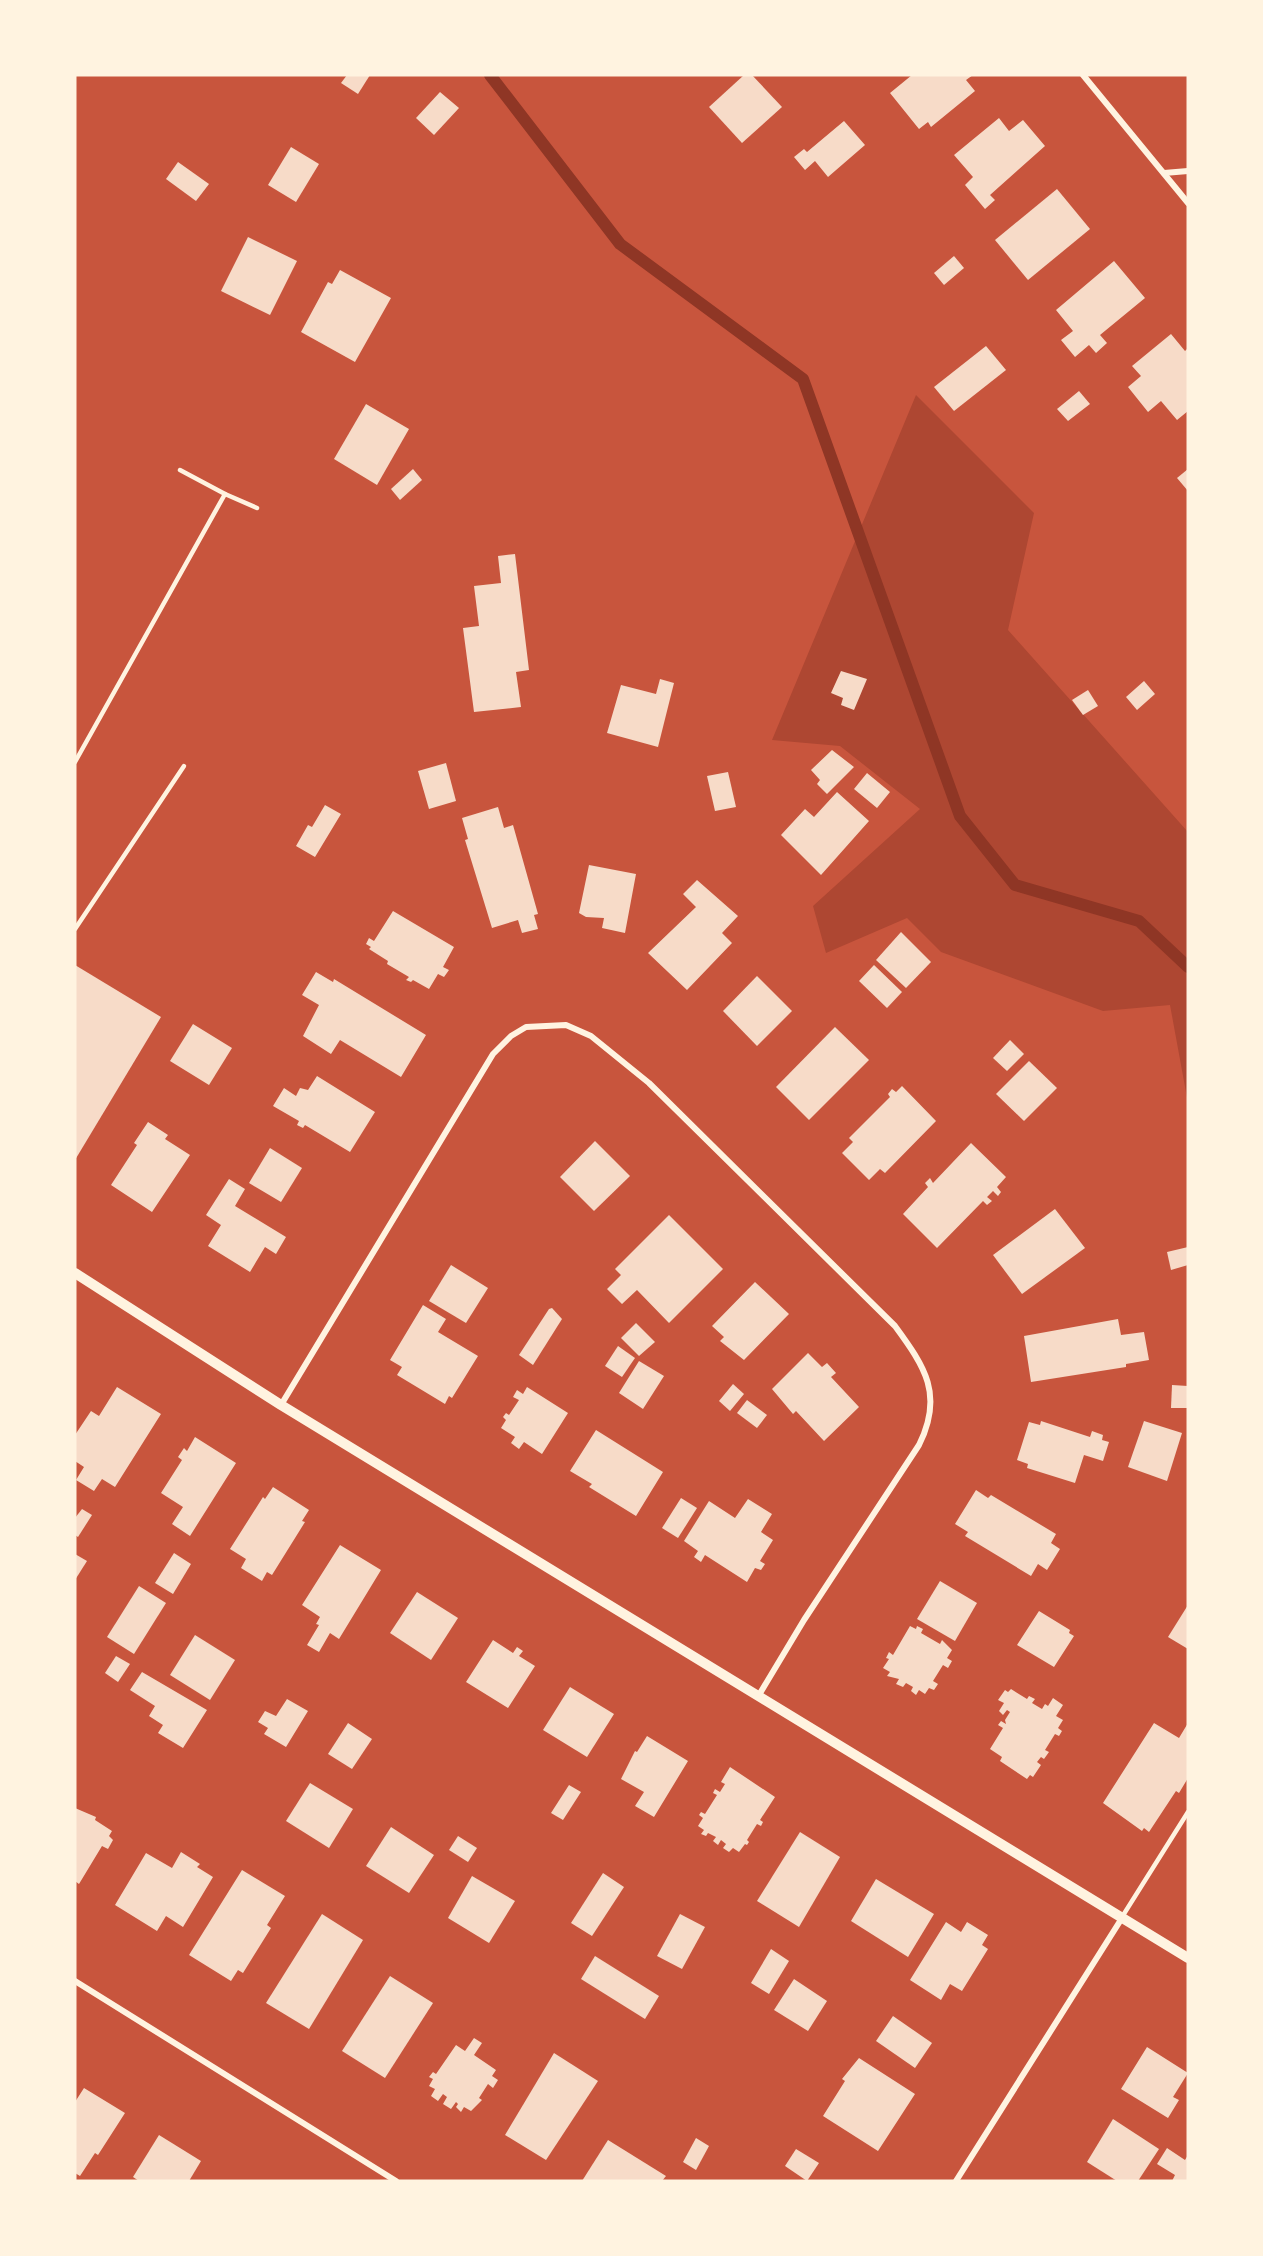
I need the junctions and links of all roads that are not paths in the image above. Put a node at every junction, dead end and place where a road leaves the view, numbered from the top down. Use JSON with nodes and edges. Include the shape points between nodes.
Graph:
{"nodes":[{"id":1,"x":1083,"y":75,"type":"edge"},
{"id":2,"x":1188,"y":171,"type":"edge"},
{"id":3,"x":1164,"y":173,"type":"junction"},
{"id":4,"x":1188,"y":203,"type":"edge"},
{"id":5,"x":180,"y":470,"type":"dead end"},
{"id":6,"x":225,"y":494,"type":"junction"},
{"id":7,"x":257,"y":507,"type":"dead end"},
{"id":8,"x":75,"y":762,"type":"edge"},
{"id":9,"x":184,"y":766,"type":"dead end"},
{"id":10,"x":75,"y":929,"type":"edge"},
{"id":11,"x":75,"y":1273,"type":"edge"},
{"id":12,"x":281,"y":1405,"type":"junction"},
{"id":13,"x":759,"y":1695,"type":"junction"},
{"id":14,"x":1188,"y":1812,"type":"edge"},
{"id":15,"x":1122,"y":1917,"type":"junction"},
{"id":16,"x":1188,"y":1958,"type":"edge"},
{"id":17,"x":75,"y":1981,"type":"edge"},
{"id":18,"x":396,"y":2181,"type":"edge"},
{"id":19,"x":956,"y":2181,"type":"edge"}],
"edges":[{"from":1,"to":3,"type":"street"},
{"from":2,"to":3,"type":"street"},
{"from":3,"to":4,"type":"street"},
{"from":5,"to":6,"type":"lane"},
{"from":6,"to":7,"type":"lane"},
{"from":6,"to":8,"type":"lane"},
{"from":9,"to":10,"type":"lane"},
{"from":11,"to":12,"type":"street"},
{"from":12,"to":13,"type":"street"},
{"from":12,"to":13,"type":"street","via":[[493,1054],[526,1028],[566,1024],[591,1036],[649,1083],[895,1326],[920,1360],[929,1382],[929,1425],[919,1445]]},
{"from":13,"to":15,"type":"street"},
{"from":14,"to":15,"type":"lane"},
{"from":15,"to":16,"type":"street"},
{"from":15,"to":19,"type":"street"},
{"from":17,"to":18,"type":"street"}]}
